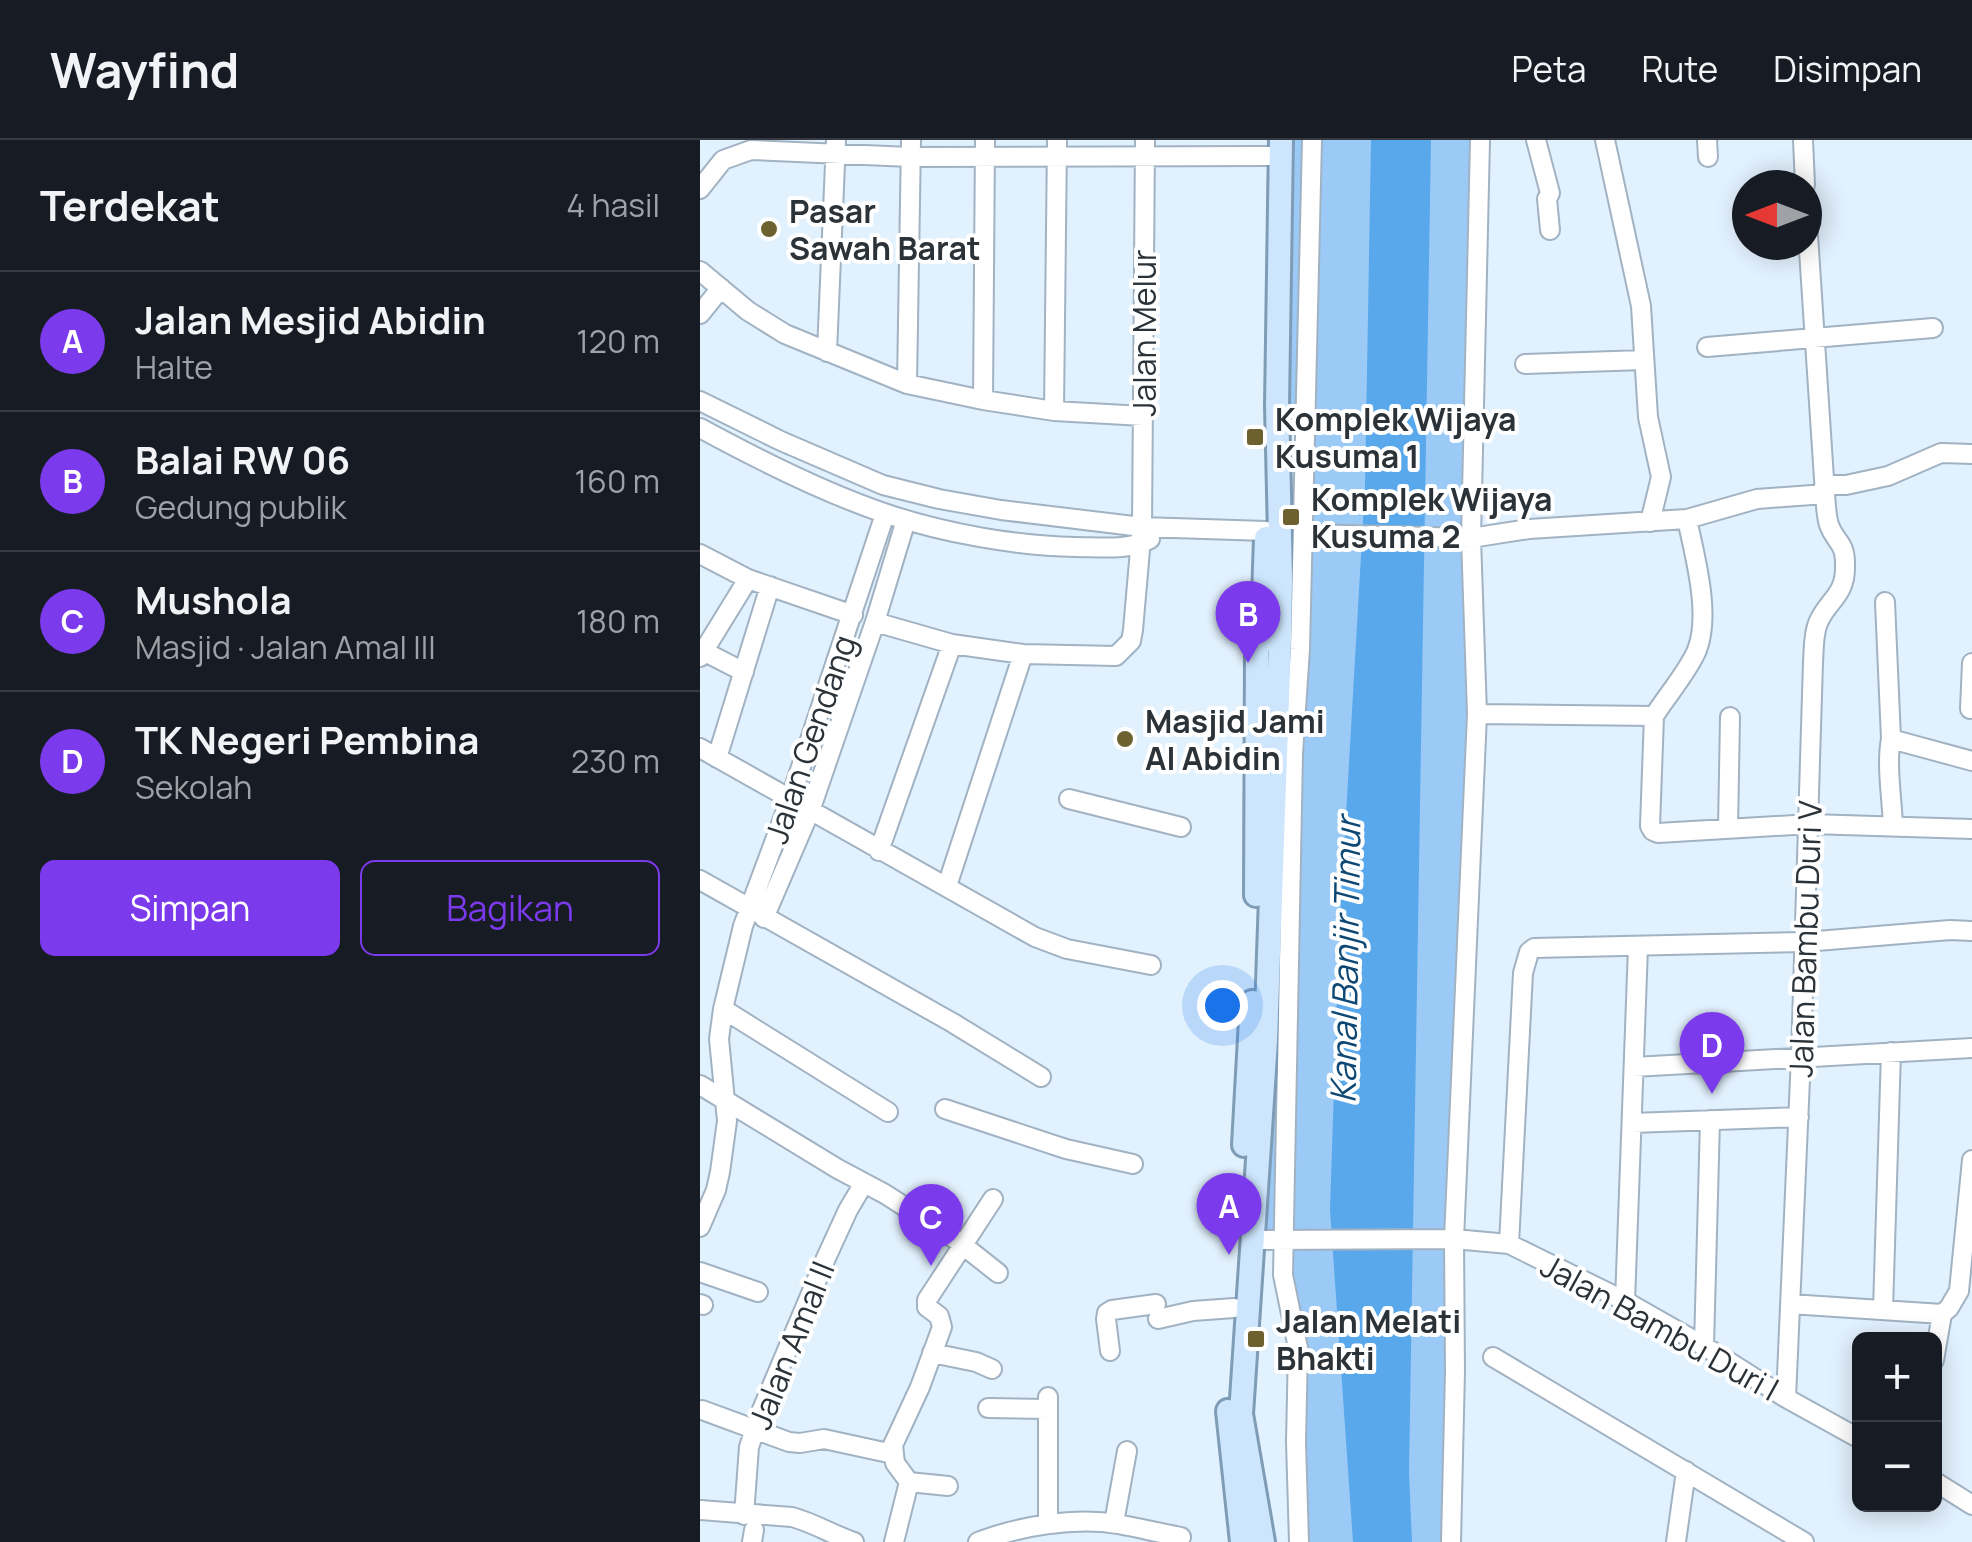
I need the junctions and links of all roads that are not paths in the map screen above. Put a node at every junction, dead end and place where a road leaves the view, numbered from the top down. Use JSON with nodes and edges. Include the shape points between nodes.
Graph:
{"nodes":[{"id":1,"x":1312,"y":140,"type":"edge"},
{"id":2,"x":1480,"y":140,"type":"edge"},
{"id":3,"x":1536,"y":140,"type":"edge"},
{"id":4,"x":1606,"y":140,"type":"edge"},
{"id":5,"x":1802,"y":140,"type":"edge"},
{"id":6,"x":751,"y":145,"type":"edge"},
{"id":7,"x":1273,"y":145,"type":"edge"},
{"id":8,"x":837,"y":147,"type":"edge"},
{"id":9,"x":910,"y":148,"type":"edge"},
{"id":10,"x":985,"y":148,"type":"edge"},
{"id":11,"x":1057,"y":148,"type":"edge"},
{"id":12,"x":1145,"y":148,"type":"edge"},
{"id":13,"x":1804,"y":170,"type":"edge"},
{"id":14,"x":700,"y":188,"type":"edge"},
{"id":15,"x":1550,"y":230,"type":"dead end"},
{"id":16,"x":1809,"y":260,"type":"edge"},
{"id":17,"x":700,"y":271,"type":"edge"},
{"id":18,"x":721,"y":288,"type":"junction"},
{"id":19,"x":700,"y":314,"type":"edge"},
{"id":20,"x":1932,"y":328,"type":"dead end"},
{"id":21,"x":1814,"y":338,"type":"junction"},
{"id":22,"x":1707,"y":347,"type":"dead end"},
{"id":23,"x":827,"y":352,"type":"junction"},
{"id":24,"x":1643,"y":360,"type":"junction"},
{"id":25,"x":1526,"y":364,"type":"dead end"},
{"id":26,"x":907,"y":384,"type":"junction"},
{"id":27,"x":700,"y":400,"type":"edge"},
{"id":28,"x":983,"y":400,"type":"junction"},
{"id":29,"x":1277,"y":405,"type":"junction"},
{"id":30,"x":1054,"y":411,"type":"junction"},
{"id":31,"x":1143,"y":416,"type":"junction"},
{"id":32,"x":700,"y":428,"type":"edge"},
{"id":33,"x":1305,"y":446,"type":"junction"},
{"id":34,"x":1972,"y":454,"type":"edge"},
{"id":35,"x":1824,"y":489,"type":"junction"},
{"id":36,"x":886,"y":514,"type":"junction"},
{"id":37,"x":906,"y":520,"type":"junction"},
{"id":38,"x":1687,"y":520,"type":"junction"},
{"id":39,"x":1650,"y":522,"type":"junction"},
{"id":40,"x":1266,"y":531,"type":"junction"},
{"id":41,"x":1309,"y":534,"type":"junction"},
{"id":42,"x":1141,"y":536,"type":"junction"},
{"id":43,"x":1471,"y":538,"type":"junction"},
{"id":44,"x":700,"y":554,"type":"edge"},
{"id":45,"x":748,"y":579,"type":"junction"},
{"id":46,"x":770,"y":586,"type":"junction"},
{"id":47,"x":1302,"y":596,"type":"junction"},
{"id":48,"x":1885,"y":602,"type":"dead end"},
{"id":49,"x":853,"y":615,"type":"junction"},
{"id":50,"x":875,"y":622,"type":"junction"},
{"id":51,"x":1280,"y":640,"type":"junction"},
{"id":52,"x":952,"y":644,"type":"junction"},
{"id":53,"x":702,"y":654,"type":"edge"},
{"id":54,"x":1023,"y":654,"type":"junction"},
{"id":55,"x":1972,"y":663,"type":"edge"},
{"id":56,"x":744,"y":672,"type":"junction"},
{"id":57,"x":1970,"y":708,"type":"edge"},
{"id":58,"x":1477,"y":714,"type":"junction"},
{"id":59,"x":1654,"y":716,"type":"junction"},
{"id":60,"x":1730,"y":717,"type":"dead end"},
{"id":61,"x":1891,"y":738,"type":"junction"},
{"id":62,"x":700,"y":748,"type":"edge"},
{"id":63,"x":717,"y":758,"type":"junction"},
{"id":64,"x":1972,"y":761,"type":"edge"},
{"id":65,"x":1069,"y":799,"type":"dead end"},
{"id":66,"x":790,"y":800,"type":"junction"},
{"id":67,"x":810,"y":812,"type":"junction"},
{"id":68,"x":1810,"y":824,"type":"junction"},
{"id":69,"x":1892,"y":826,"type":"junction"},
{"id":70,"x":1181,"y":828,"type":"dead end"},
{"id":71,"x":1728,"y":829,"type":"junction"},
{"id":72,"x":1972,"y":829,"type":"edge"},
{"id":73,"x":879,"y":851,"type":"junction"},
{"id":74,"x":700,"y":880,"type":"edge"},
{"id":75,"x":947,"y":886,"type":"junction"},
{"id":76,"x":757,"y":914,"type":"junction"},
{"id":77,"x":1972,"y":931,"type":"edge"},
{"id":78,"x":1806,"y":942,"type":"junction"},
{"id":79,"x":1638,"y":947,"type":"junction"},
{"id":80,"x":1151,"y":965,"type":"dead end"},
{"id":81,"x":723,"y":1012,"type":"junction"},
{"id":82,"x":1972,"y":1048,"type":"edge"},
{"id":83,"x":1892,"y":1052,"type":"junction"},
{"id":84,"x":1802,"y":1056,"type":"junction"},
{"id":85,"x":1634,"y":1067,"type":"junction"},
{"id":86,"x":1041,"y":1077,"type":"dead end"},
{"id":87,"x":700,"y":1085,"type":"edge"},
{"id":88,"x":726,"y":1101,"type":"junction"},
{"id":89,"x":945,"y":1109,"type":"dead end"},
{"id":90,"x":888,"y":1112,"type":"dead end"},
{"id":91,"x":1799,"y":1117,"type":"junction"},
{"id":92,"x":1710,"y":1120,"type":"junction"},
{"id":93,"x":1632,"y":1124,"type":"junction"},
{"id":94,"x":1972,"y":1160,"type":"edge"},
{"id":95,"x":1133,"y":1164,"type":"dead end"},
{"id":96,"x":864,"y":1183,"type":"junction"},
{"id":97,"x":992,"y":1200,"type":"dead end"},
{"id":98,"x":700,"y":1227,"type":"edge"},
{"id":99,"x":1458,"y":1239,"type":"junction"},
{"id":100,"x":1252,"y":1240,"type":"junction"},
{"id":101,"x":1284,"y":1241,"type":"junction"},
{"id":102,"x":1503,"y":1244,"type":"junction"},
{"id":103,"x":964,"y":1246,"type":"junction"},
{"id":104,"x":700,"y":1272,"type":"edge"},
{"id":105,"x":998,"y":1273,"type":"dead end"},
{"id":106,"x":758,"y":1292,"type":"dead end"},
{"id":107,"x":1626,"y":1301,"type":"junction"},
{"id":108,"x":1790,"y":1304,"type":"junction"},
{"id":109,"x":1234,"y":1308,"type":"junction"},
{"id":110,"x":1882,"y":1310,"type":"junction"},
{"id":111,"x":1972,"y":1310,"type":"edge"},
{"id":112,"x":1946,"y":1311,"type":"junction"},
{"id":113,"x":1941,"y":1332,"type":"edge"},
{"id":114,"x":1704,"y":1346,"type":"junction"},
{"id":115,"x":1110,"y":1351,"type":"dead end"},
{"id":116,"x":932,"y":1353,"type":"junction"},
{"id":117,"x":1494,"y":1357,"type":"dead end"},
{"id":118,"x":992,"y":1369,"type":"dead end"},
{"id":119,"x":1786,"y":1398,"type":"junction"},
{"id":120,"x":988,"y":1408,"type":"dead end"},
{"id":121,"x":702,"y":1410,"type":"edge"},
{"id":122,"x":755,"y":1429,"type":"junction"},
{"id":123,"x":1852,"y":1434,"type":"edge"},
{"id":124,"x":1127,"y":1452,"type":"dead end"},
{"id":125,"x":893,"y":1454,"type":"junction"},
{"id":126,"x":1686,"y":1471,"type":"junction"},
{"id":127,"x":909,"y":1482,"type":"junction"},
{"id":128,"x":948,"y":1486,"type":"dead end"},
{"id":129,"x":1942,"y":1487,"type":"edge"},
{"id":130,"x":1972,"y":1505,"type":"edge"},
{"id":131,"x":700,"y":1510,"type":"edge"},
{"id":132,"x":1048,"y":1524,"type":"junction"},
{"id":133,"x":1114,"y":1524,"type":"junction"},
{"id":134,"x":750,"y":1529,"type":"edge"},
{"id":135,"x":1181,"y":1537,"type":"dead end"},
{"id":136,"x":854,"y":1542,"type":"edge"},
{"id":137,"x":894,"y":1542,"type":"edge"},
{"id":138,"x":978,"y":1542,"type":"edge"},
{"id":139,"x":1242,"y":1542,"type":"edge"},
{"id":140,"x":1264,"y":1542,"type":"edge"},
{"id":141,"x":1299,"y":1542,"type":"edge"},
{"id":142,"x":1451,"y":1542,"type":"edge"},
{"id":143,"x":1676,"y":1542,"type":"edge"},
{"id":144,"x":1804,"y":1542,"type":"edge"}],
"edges":[{"from":1,"to":33,"type":"street"},
{"from":2,"to":43,"type":"street"},
{"from":3,"to":15,"type":"street","via":[[1550,193]]},
{"from":4,"to":24,"type":"street","via":[[1641,306]]},
{"from":5,"to":13,"type":"street"},
{"from":6,"to":8,"type":"street"},
{"from":6,"to":14,"type":"street","via":[[723,160]]},
{"from":7,"to":12,"type":"street"},
{"from":7,"to":29,"type":"main road"},
{"from":7,"to":40,"type":"main road"},
{"from":8,"to":9,"type":"street"},
{"from":8,"to":23,"type":"street"},
{"from":9,"to":10,"type":"street"},
{"from":9,"to":26,"type":"street"},
{"from":10,"to":11,"type":"street"},
{"from":10,"to":28,"type":"street"},
{"from":11,"to":12,"type":"street"},
{"from":11,"to":30,"type":"street"},
{"from":12,"to":31,"type":"street","name":"Jalan Melur"},
{"from":16,"to":21,"type":"street","name":"Jalan Bambu Duri V"},
{"from":17,"to":18,"type":"street"},
{"from":18,"to":19,"type":"street"},
{"from":18,"to":23,"type":"street","via":[[785,334]]},
{"from":20,"to":21,"type":"street"},
{"from":21,"to":22,"type":"street"},
{"from":21,"to":35,"type":"street","name":"Jalan Bambu Duri V"},
{"from":23,"to":26,"type":"street"},
{"from":24,"to":25,"type":"street"},
{"from":24,"to":39,"type":"street","via":[[1661,477]]},
{"from":26,"to":28,"type":"street"},
{"from":27,"to":42,"type":"street","via":[[882,485]]},
{"from":28,"to":30,"type":"street"},
{"from":29,"to":33,"type":"street","via":[[1293,416]]},
{"from":29,"to":51,"type":"main road"},
{"from":30,"to":31,"type":"street"},
{"from":31,"to":42,"type":"street","name":"Jalan Melur"},
{"from":32,"to":36,"type":"street"},
{"from":33,"to":41,"type":"street"},
{"from":34,"to":35,"type":"street","via":[[1941,453],[1888,476]]},
{"from":35,"to":38,"type":"street","via":[[1757,499]]},
{"from":35,"to":68,"type":"street","name":"Jalan Bambu Duri V","via":[[1846,571],[1816,627]]},
{"from":36,"to":37,"type":"street"},
{"from":36,"to":49,"type":"street","name":"Jalan Gendang"},
{"from":37,"to":42,"type":"street","via":[[1048,546],[1100,548]]},
{"from":37,"to":50,"type":"street","name":"Jalan Gendang"},
{"from":38,"to":39,"type":"street"},
{"from":38,"to":59,"type":"street","via":[[1704,624],[1696,652]]},
{"from":39,"to":43,"type":"street"},
{"from":40,"to":42,"type":"street","via":[[1170,528]]},
{"from":40,"to":109,"type":"main road","via":[[1257,651],[1256,912]]},
{"from":41,"to":43,"type":"street"},
{"from":41,"to":47,"type":"street"},
{"from":42,"to":54,"type":"street","name":"Jalan Melur","via":[[1133,630],[1124,651]]},
{"from":43,"to":58,"type":"street"},
{"from":44,"to":45,"type":"street"},
{"from":45,"to":46,"type":"street"},
{"from":45,"to":53,"type":"street"},
{"from":46,"to":49,"type":"street"},
{"from":46,"to":56,"type":"street"},
{"from":47,"to":51,"type":"street"},
{"from":47,"to":101,"type":"street"},
{"from":48,"to":61,"type":"street"},
{"from":49,"to":66,"type":"street","name":"Jalan Gendang"},
{"from":50,"to":52,"type":"street"},
{"from":50,"to":67,"type":"street","name":"Jalan Gendang"},
{"from":51,"to":100,"type":"main road"},
{"from":52,"to":54,"type":"street"},
{"from":52,"to":73,"type":"street"},
{"from":53,"to":56,"type":"street"},
{"from":54,"to":75,"type":"street"},
{"from":55,"to":57,"type":"street"},
{"from":56,"to":63,"type":"street"},
{"from":58,"to":59,"type":"street"},
{"from":58,"to":99,"type":"street"},
{"from":59,"to":71,"type":"street","via":[[1653,831]]},
{"from":60,"to":71,"type":"street"},
{"from":61,"to":64,"type":"street"},
{"from":61,"to":69,"type":"street"},
{"from":62,"to":63,"type":"street"},
{"from":63,"to":66,"type":"street"},
{"from":65,"to":70,"type":"street"},
{"from":66,"to":67,"type":"street"},
{"from":66,"to":76,"type":"street","name":"Jalan Gendang"},
{"from":67,"to":73,"type":"street"},
{"from":67,"to":76,"type":"street","name":"Jalan Gendang"},
{"from":68,"to":69,"type":"street"},
{"from":68,"to":71,"type":"street"},
{"from":68,"to":78,"type":"street","name":"Jalan Bambu Duri V"},
{"from":69,"to":72,"type":"street"},
{"from":73,"to":75,"type":"street"},
{"from":74,"to":76,"type":"street"},
{"from":75,"to":80,"type":"street","via":[[1035,937]]},
{"from":76,"to":81,"type":"street"},
{"from":76,"to":86,"type":"street"},
{"from":77,"to":78,"type":"street"},
{"from":78,"to":79,"type":"street"},
{"from":78,"to":84,"type":"street","name":"Jalan Bambu Duri V"},
{"from":79,"to":85,"type":"street"},
{"from":79,"to":102,"type":"street","via":[[1529,952]]},
{"from":81,"to":88,"type":"street"},
{"from":81,"to":90,"type":"street"},
{"from":82,"to":83,"type":"street"},
{"from":83,"to":84,"type":"street"},
{"from":83,"to":110,"type":"street"},
{"from":84,"to":85,"type":"street"},
{"from":84,"to":91,"type":"street","name":"Jalan Bambu Duri V"},
{"from":85,"to":93,"type":"street"},
{"from":87,"to":88,"type":"street"},
{"from":88,"to":96,"type":"street"},
{"from":88,"to":98,"type":"street","via":[[720,1172]]},
{"from":89,"to":95,"type":"street"},
{"from":91,"to":92,"type":"street"},
{"from":91,"to":108,"type":"street","name":"Jalan Bambu Duri V"},
{"from":92,"to":93,"type":"street"},
{"from":92,"to":114,"type":"street"},
{"from":93,"to":107,"type":"street"},
{"from":94,"to":112,"type":"street","via":[[1959,1291]]},
{"from":96,"to":103,"type":"street"},
{"from":96,"to":122,"type":"street","name":"Jalan Amal II"},
{"from":97,"to":103,"type":"street"},
{"from":99,"to":101,"type":"street","name":"Jalan Bambu Duri I"},
{"from":99,"to":102,"type":"street","name":"Jalan Bambu Duri I"},
{"from":99,"to":142,"type":"street"},
{"from":100,"to":101,"type":"street","name":"Jalan Bambu Duri I"},
{"from":100,"to":140,"type":"main road","via":[[1241,1414]]},
{"from":101,"to":141,"type":"street","via":[[1283,1275],[1298,1348]]},
{"from":102,"to":107,"type":"street","name":"Jalan Bambu Duri I"},
{"from":103,"to":105,"type":"street"},
{"from":103,"to":116,"type":"street","via":[[928,1300],[942,1322]]},
{"from":104,"to":106,"type":"street"},
{"from":107,"to":114,"type":"street","name":"Jalan Bambu Duri I"},
{"from":108,"to":110,"type":"street"},
{"from":108,"to":119,"type":"street","name":"Jalan Bambu Duri V"},
{"from":109,"to":115,"type":"street","via":[[1112,1310],[1106,1318]]},
{"from":109,"to":139,"type":"main road","via":[[1228,1416]]},
{"from":110,"to":112,"type":"street"},
{"from":111,"to":112,"type":"street"},
{"from":112,"to":113,"type":"street"},
{"from":114,"to":119,"type":"street","name":"Jalan Bambu Duri I"},
{"from":116,"to":118,"type":"street"},
{"from":116,"to":125,"type":"street"},
{"from":117,"to":126,"type":"street"},
{"from":119,"to":123,"type":"street","name":"Jalan Bambu Duri I"},
{"from":120,"to":132,"type":"street","via":[[1048,1403]]},
{"from":121,"to":122,"type":"street"},
{"from":122,"to":125,"type":"street","via":[[789,1442],[820,1438]]},
{"from":122,"to":134,"type":"street","name":"Jalan Amal II","via":[[747,1459]]},
{"from":124,"to":133,"type":"street"},
{"from":125,"to":127,"type":"street"},
{"from":126,"to":143,"type":"street"},
{"from":126,"to":144,"type":"street"},
{"from":127,"to":128,"type":"street"},
{"from":127,"to":137,"type":"street"},
{"from":129,"to":130,"type":"street"},
{"from":131,"to":134,"type":"street"},
{"from":132,"to":133,"type":"street"},
{"from":132,"to":138,"type":"street"},
{"from":133,"to":135,"type":"street"},
{"from":134,"to":136,"type":"street","via":[[792,1517]]}]}
